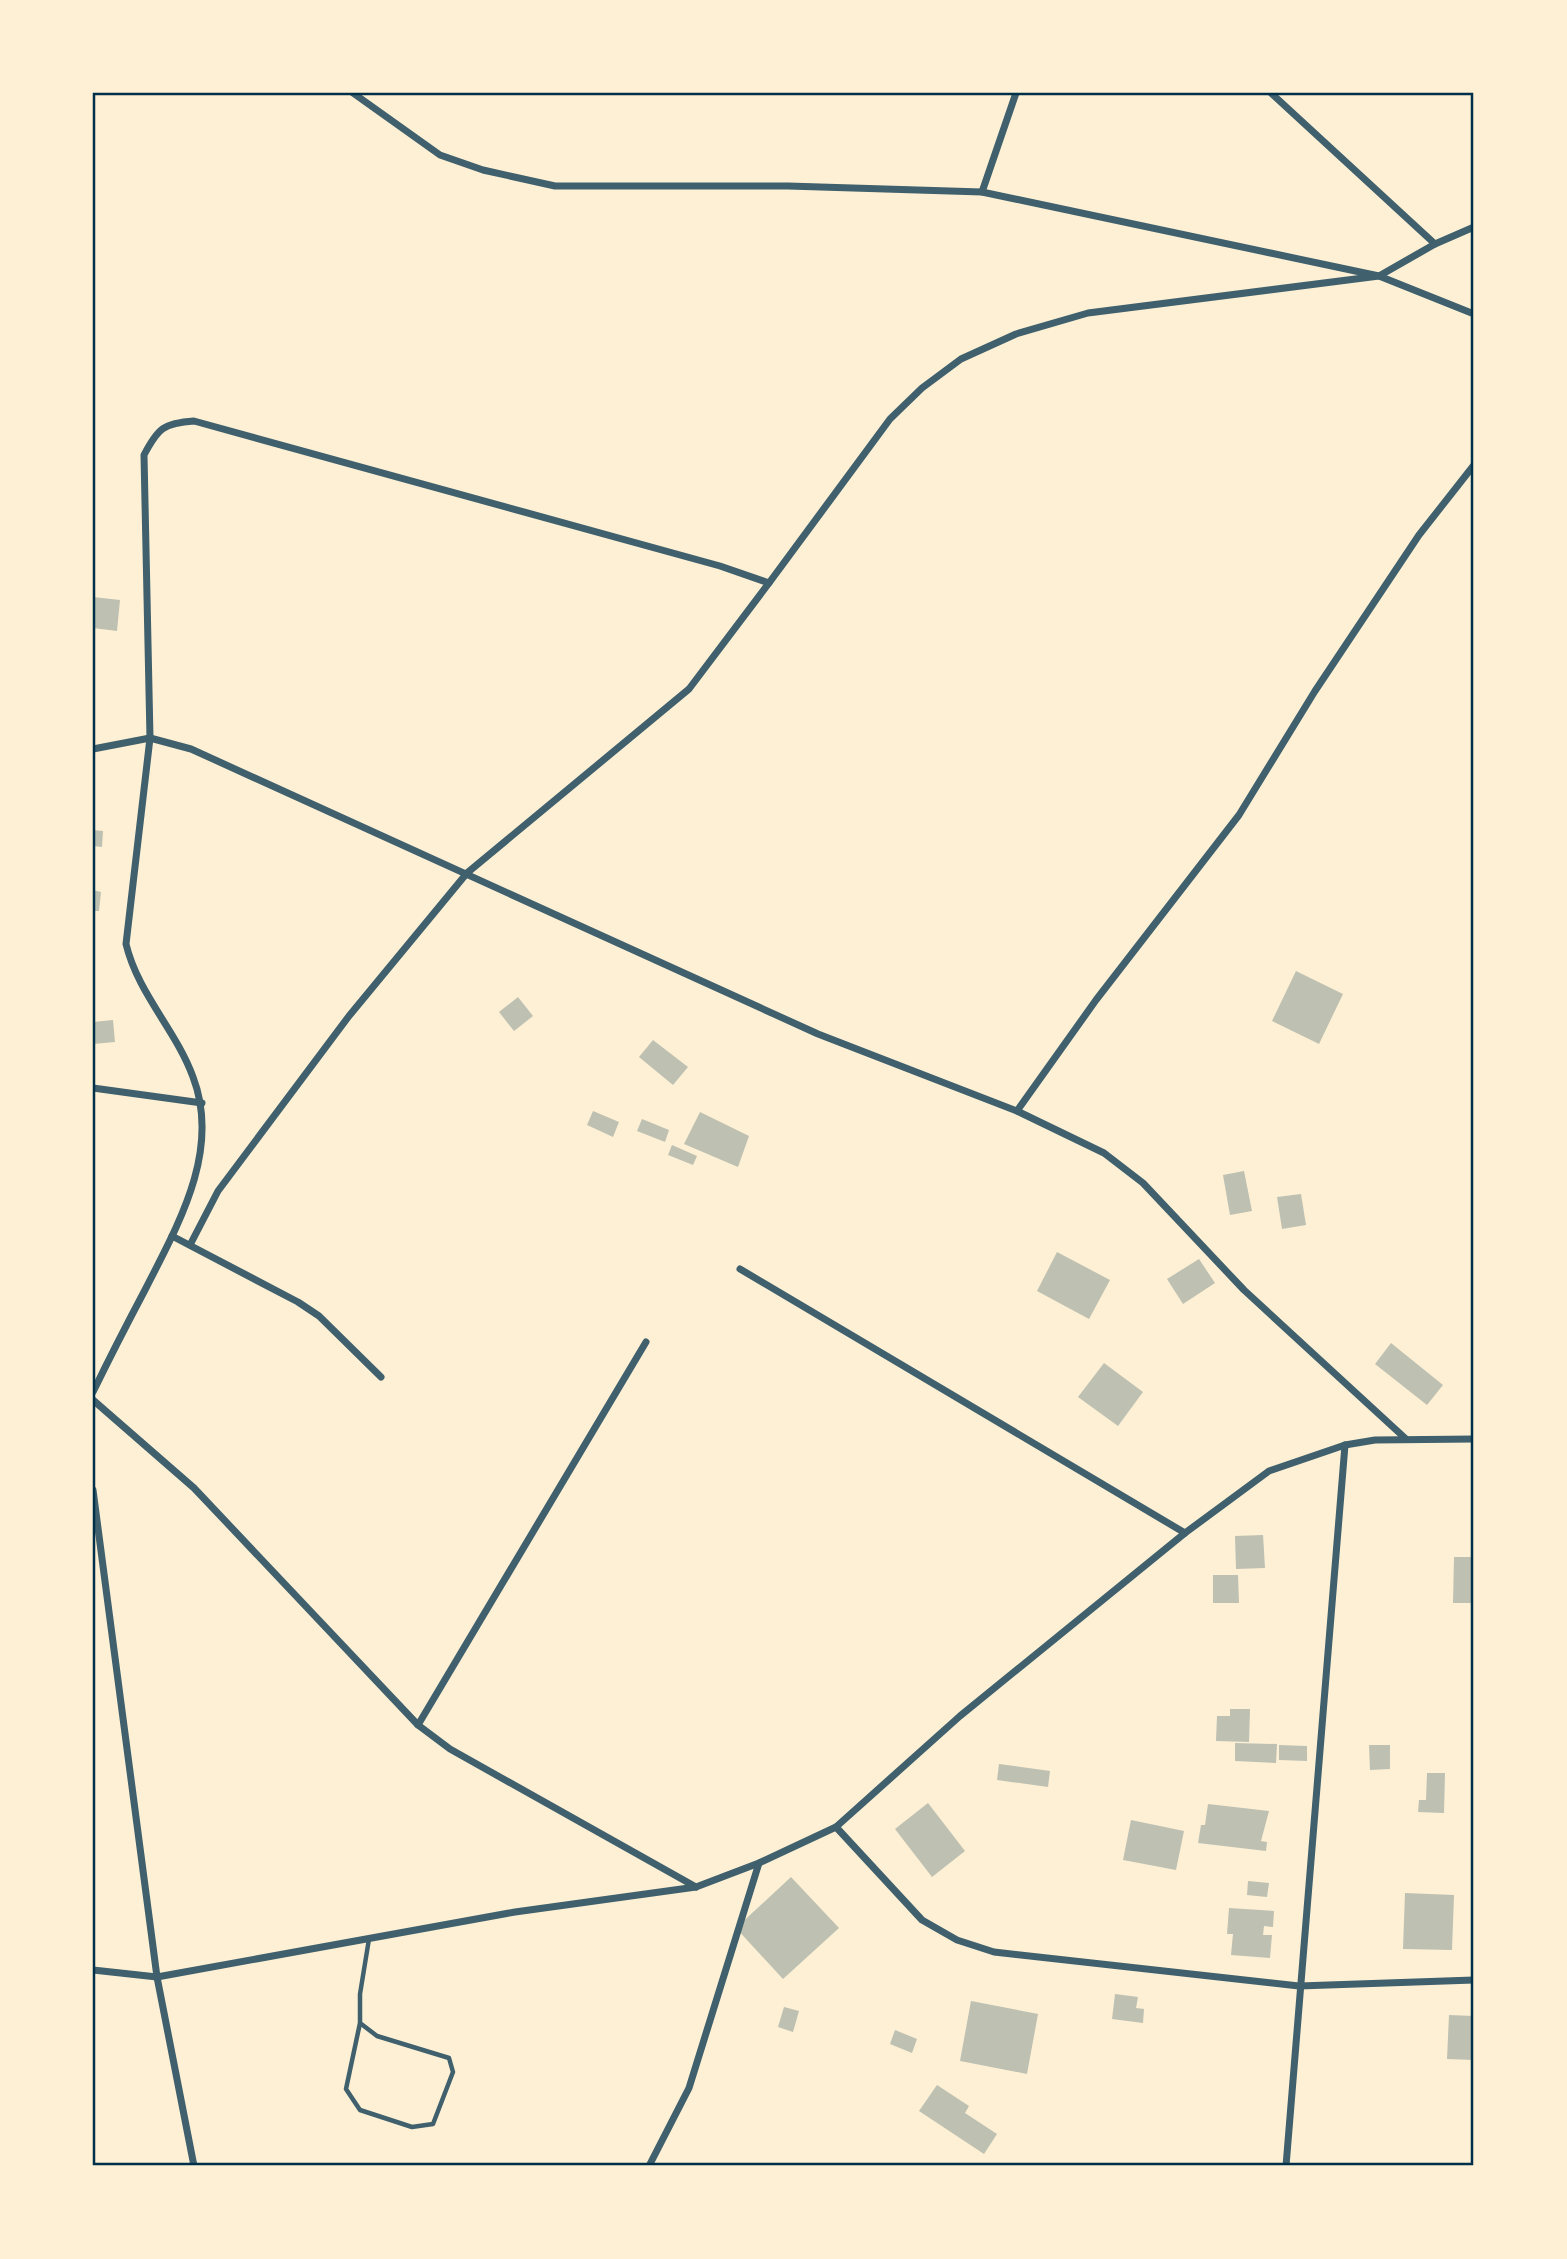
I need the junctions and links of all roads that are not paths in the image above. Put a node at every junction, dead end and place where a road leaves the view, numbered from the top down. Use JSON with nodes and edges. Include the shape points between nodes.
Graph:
{"nodes":[{"id":1,"x":353,"y":93,"type":"edge"},
{"id":2,"x":1016,"y":93,"type":"edge"},
{"id":3,"x":1271,"y":93,"type":"edge"},
{"id":4,"x":982,"y":192,"type":"junction"},
{"id":5,"x":1474,"y":227,"type":"edge"},
{"id":6,"x":1435,"y":244,"type":"junction"},
{"id":7,"x":1379,"y":276,"type":"junction"},
{"id":8,"x":1474,"y":314,"type":"edge"},
{"id":9,"x":1474,"y":465,"type":"edge"},
{"id":10,"x":769,"y":583,"type":"junction"},
{"id":11,"x":150,"y":738,"type":"junction"},
{"id":12,"x":93,"y":749,"type":"edge"},
{"id":13,"x":467,"y":873,"type":"junction"},
{"id":14,"x":93,"y":1087,"type":"edge"},
{"id":15,"x":202,"y":1103,"type":"junction"},
{"id":16,"x":1017,"y":1111,"type":"junction"},
{"id":17,"x":172,"y":1236,"type":"junction"},
{"id":18,"x":190,"y":1245,"type":"junction"},
{"id":19,"x":740,"y":1269,"type":"dead end"},
{"id":20,"x":646,"y":1342,"type":"dead end"},
{"id":21,"x":381,"y":1377,"type":"dead end"},
{"id":22,"x":93,"y":1392,"type":"edge"},
{"id":23,"x":93,"y":1400,"type":"edge"},
{"id":24,"x":1406,"y":1439,"type":"junction"},
{"id":25,"x":1474,"y":1439,"type":"edge"},
{"id":26,"x":1345,"y":1445,"type":"junction"},
{"id":27,"x":93,"y":1490,"type":"edge"},
{"id":28,"x":1185,"y":1533,"type":"junction"},
{"id":29,"x":418,"y":1726,"type":"junction"},
{"id":30,"x":836,"y":1827,"type":"junction"},
{"id":31,"x":759,"y":1863,"type":"junction"},
{"id":32,"x":696,"y":1887,"type":"junction"},
{"id":33,"x":369,"y":1938,"type":"junction"},
{"id":34,"x":93,"y":1970,"type":"edge"},
{"id":35,"x":157,"y":1977,"type":"junction"},
{"id":36,"x":1474,"y":1980,"type":"edge"},
{"id":37,"x":1299,"y":1986,"type":"junction"},
{"id":38,"x":360,"y":2023,"type":"junction"},
{"id":39,"x":194,"y":2166,"type":"edge"},
{"id":40,"x":649,"y":2166,"type":"edge"},
{"id":41,"x":1286,"y":2166,"type":"edge"}],
"edges":[{"from":1,"to":4,"type":"street","via":[[440,155],[555,186]]},
{"from":2,"to":4,"type":"street"},
{"from":3,"to":6,"type":"street"},
{"from":4,"to":7,"type":"street"},
{"from":5,"to":6,"type":"street"},
{"from":6,"to":7,"type":"street"},
{"from":7,"to":8,"type":"street"},
{"from":7,"to":10,"type":"street","via":[[1088,313],[1016,334],[961,359],[890,419]]},
{"from":9,"to":16,"type":"street","via":[[1419,535],[1239,815]]},
{"from":10,"to":11,"type":"street","via":[[194,421],[169,422],[153,436],[144,455]]},
{"from":10,"to":13,"type":"street","via":[[689,689]]},
{"from":11,"to":12,"type":"street"},
{"from":11,"to":13,"type":"street","via":[[191,749]]},
{"from":11,"to":15,"type":"street","via":[[126,944],[132,970],[192,1073]]},
{"from":13,"to":16,"type":"street","via":[[818,1034]]},
{"from":13,"to":18,"type":"street","via":[[349,1016],[232,1172]]},
{"from":14,"to":15,"type":"street"},
{"from":15,"to":17,"type":"street","via":[[194,1183]]},
{"from":16,"to":24,"type":"street","via":[[1104,1153],[1143,1183],[1244,1290]]},
{"from":17,"to":18,"type":"street"},
{"from":17,"to":22,"type":"street"},
{"from":18,"to":21,"type":"street","via":[[319,1316]]},
{"from":19,"to":28,"type":"street"},
{"from":20,"to":29,"type":"street"},
{"from":23,"to":29,"type":"street","via":[[203,1497]]},
{"from":24,"to":25,"type":"street"},
{"from":24,"to":26,"type":"street"},
{"from":26,"to":28,"type":"street","via":[[1269,1472]]},
{"from":26,"to":37,"type":"street"},
{"from":27,"to":35,"type":"street"},
{"from":28,"to":30,"type":"street","via":[[960,1716]]},
{"from":29,"to":32,"type":"street","via":[[450,1749]]},
{"from":30,"to":31,"type":"street"},
{"from":30,"to":37,"type":"street","via":[[922,1920],[957,1940],[994,1952]]},
{"from":31,"to":32,"type":"street"},
{"from":31,"to":40,"type":"street","via":[[689,2088]]},
{"from":32,"to":33,"type":"street"},
{"from":33,"to":35,"type":"street"},
{"from":33,"to":38,"type":"lane"},
{"from":34,"to":35,"type":"street"},
{"from":35,"to":39,"type":"street"},
{"from":36,"to":37,"type":"street"},
{"from":37,"to":41,"type":"street"},
{"from":38,"to":38,"type":"lane","via":[[377,2036],[449,2058],[453,2072],[433,2124],[412,2127],[360,2110],[346,2089]]}]}
